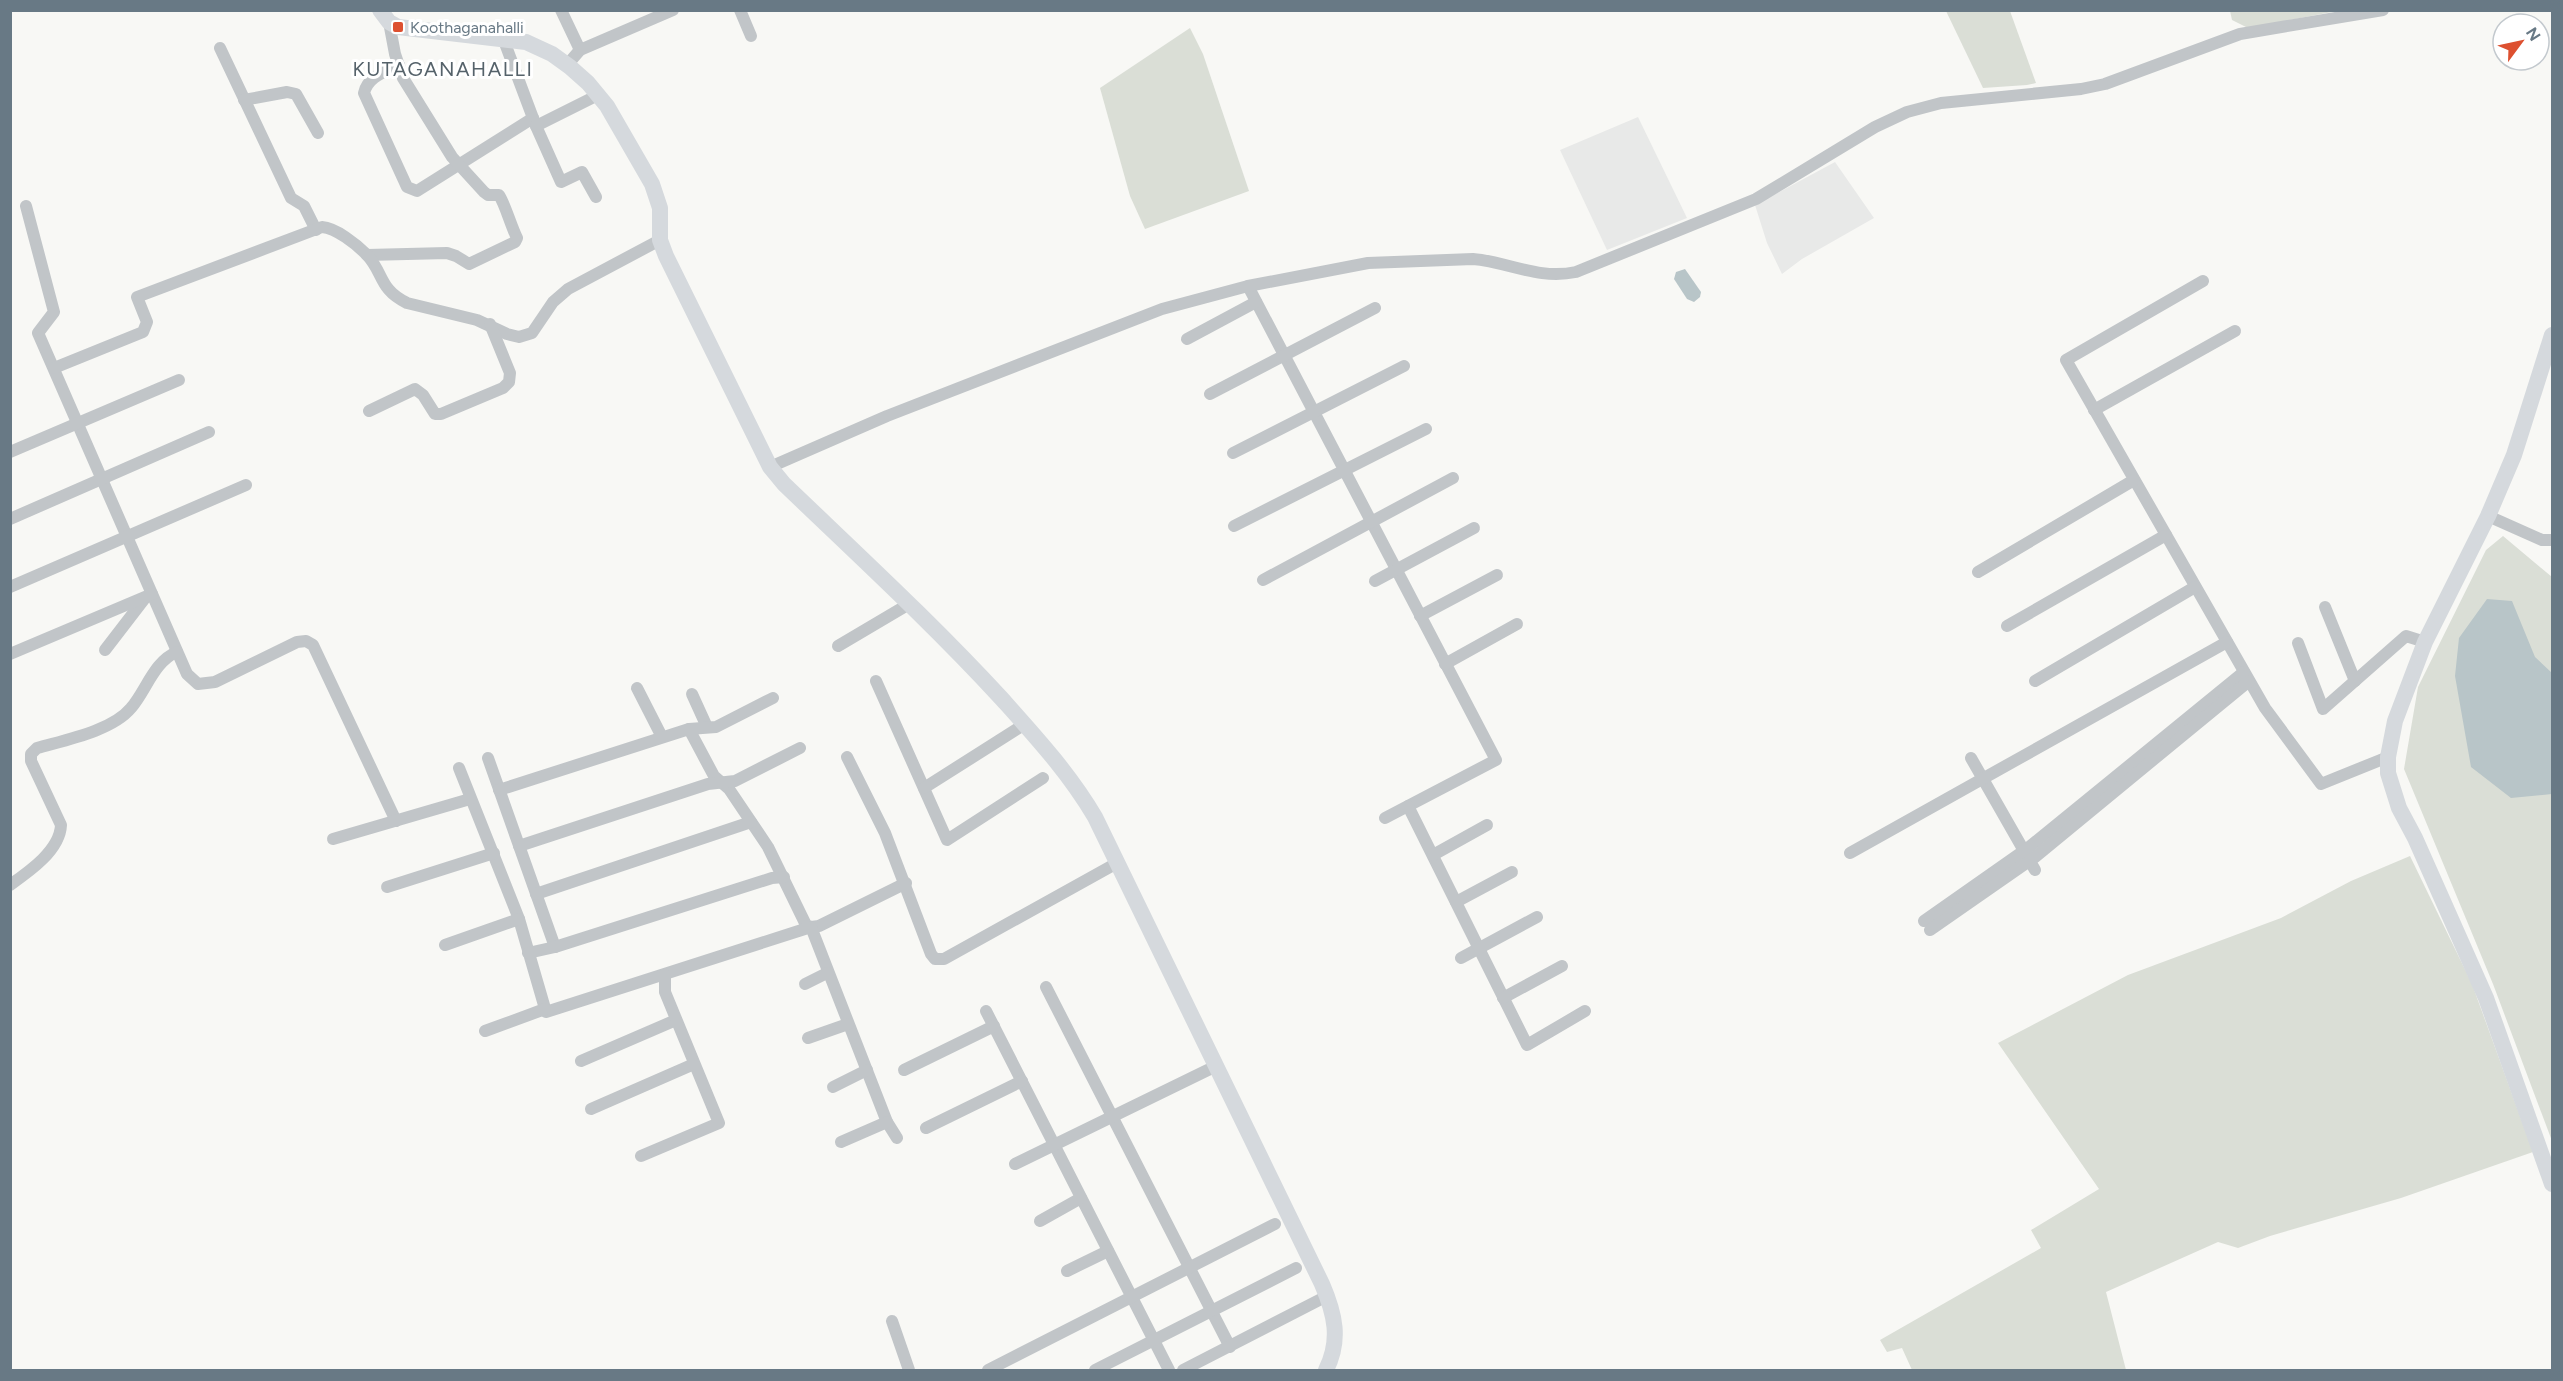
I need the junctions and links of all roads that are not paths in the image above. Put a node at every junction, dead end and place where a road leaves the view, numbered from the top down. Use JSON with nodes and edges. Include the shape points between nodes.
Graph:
{"nodes":[{"id":1,"x":561,"y":10,"type":"edge"},
{"id":2,"x":673,"y":10,"type":"edge"},
{"id":3,"x":740,"y":10,"type":"edge"},
{"id":4,"x":2383,"y":10,"type":"edge"},
{"id":5,"x":385,"y":16,"type":"edge"},
{"id":6,"x":751,"y":36,"type":"dead end"},
{"id":7,"x":503,"y":38,"type":"junction"},
{"id":8,"x":220,"y":48,"type":"dead end"},
{"id":9,"x":580,"y":50,"type":"junction"},
{"id":10,"x":399,"y":65,"type":"junction"},
{"id":11,"x":567,"y":65,"type":"junction"},
{"id":12,"x":598,"y":95,"type":"junction"},
{"id":13,"x":244,"y":100,"type":"junction"},
{"id":14,"x":535,"y":122,"type":"junction"},
{"id":15,"x":318,"y":133,"type":"dead end"},
{"id":16,"x":459,"y":164,"type":"junction"},
{"id":17,"x":596,"y":197,"type":"dead end"},
{"id":18,"x":26,"y":206,"type":"dead end"},
{"id":19,"x":316,"y":230,"type":"junction"},
{"id":20,"x":660,"y":240,"type":"junction"},
{"id":21,"x":367,"y":255,"type":"junction"},
{"id":22,"x":2203,"y":281,"type":"dead end"},
{"id":23,"x":1248,"y":286,"type":"junction"},
{"id":24,"x":1256,"y":302,"type":"junction"},
{"id":25,"x":1375,"y":308,"type":"dead end"},
{"id":26,"x":490,"y":324,"type":"junction"},
{"id":27,"x":2235,"y":331,"type":"dead end"},
{"id":28,"x":2553,"y":335,"type":"edge"},
{"id":29,"x":1187,"y":339,"type":"dead end"},
{"id":30,"x":1284,"y":357,"type":"junction"},
{"id":31,"x":1404,"y":366,"type":"dead end"},
{"id":32,"x":54,"y":368,"type":"junction"},
{"id":33,"x":179,"y":380,"type":"dead end"},
{"id":34,"x":1210,"y":394,"type":"dead end"},
{"id":35,"x":2094,"y":410,"type":"junction"},
{"id":36,"x":369,"y":411,"type":"dead end"},
{"id":37,"x":1314,"y":413,"type":"junction"},
{"id":38,"x":78,"y":423,"type":"junction"},
{"id":39,"x":1426,"y":429,"type":"dead end"},
{"id":40,"x":208,"y":432,"type":"dead end"},
{"id":41,"x":10,"y":452,"type":"edge"},
{"id":42,"x":1233,"y":453,"type":"dead end"},
{"id":43,"x":770,"y":467,"type":"junction"},
{"id":44,"x":1344,"y":470,"type":"junction"},
{"id":45,"x":1453,"y":478,"type":"dead end"},
{"id":46,"x":102,"y":479,"type":"junction"},
{"id":47,"x":2134,"y":480,"type":"junction"},
{"id":48,"x":246,"y":485,"type":"dead end"},
{"id":49,"x":2488,"y":516,"type":"junction"},
{"id":50,"x":10,"y":519,"type":"edge"},
{"id":51,"x":1371,"y":522,"type":"junction"},
{"id":52,"x":1234,"y":526,"type":"dead end"},
{"id":53,"x":1474,"y":528,"type":"dead end"},
{"id":54,"x":2166,"y":535,"type":"junction"},
{"id":55,"x":127,"y":537,"type":"junction"},
{"id":56,"x":2553,"y":540,"type":"edge"},
{"id":57,"x":1396,"y":570,"type":"junction"},
{"id":58,"x":1978,"y":572,"type":"dead end"},
{"id":59,"x":1497,"y":575,"type":"dead end"},
{"id":60,"x":1263,"y":580,"type":"dead end"},
{"id":61,"x":1376,"y":581,"type":"dead end"},
{"id":62,"x":2195,"y":586,"type":"junction"},
{"id":63,"x":10,"y":587,"type":"edge"},
{"id":64,"x":149,"y":595,"type":"junction"},
{"id":65,"x":909,"y":604,"type":"junction"},
{"id":66,"x":2325,"y":607,"type":"dead end"},
{"id":67,"x":1420,"y":616,"type":"junction"},
{"id":68,"x":1517,"y":624,"type":"dead end"},
{"id":69,"x":2007,"y":626,"type":"dead end"},
{"id":70,"x":2227,"y":642,"type":"junction"},
{"id":71,"x":2425,"y":642,"type":"junction"},
{"id":72,"x":2298,"y":643,"type":"dead end"},
{"id":73,"x":838,"y":646,"type":"dead end"},
{"id":74,"x":105,"y":650,"type":"dead end"},
{"id":75,"x":177,"y":652,"type":"junction"},
{"id":76,"x":10,"y":654,"type":"edge"},
{"id":77,"x":1445,"y":664,"type":"junction"},
{"id":78,"x":2247,"y":676,"type":"junction"},
{"id":79,"x":876,"y":681,"type":"dead end"},
{"id":80,"x":2035,"y":681,"type":"dead end"},
{"id":81,"x":2355,"y":681,"type":"junction"},
{"id":82,"x":637,"y":688,"type":"dead end"},
{"id":83,"x":692,"y":694,"type":"dead end"},
{"id":84,"x":773,"y":698,"type":"dead end"},
{"id":85,"x":1025,"y":724,"type":"junction"},
{"id":86,"x":707,"y":727,"type":"junction"},
{"id":87,"x":689,"y":729,"type":"junction"},
{"id":88,"x":662,"y":737,"type":"junction"},
{"id":89,"x":800,"y":748,"type":"dead end"},
{"id":90,"x":847,"y":757,"type":"dead end"},
{"id":91,"x":2388,"y":757,"type":"junction"},
{"id":92,"x":488,"y":758,"type":"dead end"},
{"id":93,"x":1971,"y":758,"type":"dead end"},
{"id":94,"x":459,"y":768,"type":"dead end"},
{"id":95,"x":1043,"y":778,"type":"dead end"},
{"id":96,"x":1983,"y":779,"type":"junction"},
{"id":97,"x":721,"y":782,"type":"junction"},
{"id":98,"x":924,"y":788,"type":"junction"},
{"id":99,"x":499,"y":790,"type":"junction"},
{"id":100,"x":470,"y":799,"type":"junction"},
{"id":101,"x":1408,"y":806,"type":"junction"},
{"id":102,"x":1385,"y":818,"type":"dead end"},
{"id":103,"x":396,"y":820,"type":"junction"},
{"id":104,"x":751,"y":822,"type":"junction"},
{"id":105,"x":1487,"y":825,"type":"dead end"},
{"id":106,"x":333,"y":839,"type":"dead end"},
{"id":107,"x":519,"y":846,"type":"junction"},
{"id":108,"x":1850,"y":853,"type":"dead end"},
{"id":109,"x":494,"y":854,"type":"junction"},
{"id":110,"x":1433,"y":855,"type":"junction"},
{"id":111,"x":2030,"y":860,"type":"junction"},
{"id":112,"x":1117,"y":862,"type":"junction"},
{"id":113,"x":1512,"y":872,"type":"dead end"},
{"id":114,"x":784,"y":877,"type":"junction"},
{"id":115,"x":906,"y":883,"type":"junction"},
{"id":116,"x":10,"y":885,"type":"edge"},
{"id":117,"x":387,"y":887,"type":"dead end"},
{"id":118,"x":536,"y":894,"type":"junction"},
{"id":119,"x":1456,"y":902,"type":"junction"},
{"id":120,"x":1537,"y":917,"type":"dead end"},
{"id":121,"x":519,"y":919,"type":"junction"},
{"id":122,"x":1927,"y":925,"type":"dead end"},
{"id":123,"x":811,"y":927,"type":"junction"},
{"id":124,"x":445,"y":945,"type":"dead end"},
{"id":125,"x":555,"y":947,"type":"junction"},
{"id":126,"x":1479,"y":949,"type":"junction"},
{"id":127,"x":528,"y":953,"type":"junction"},
{"id":128,"x":1461,"y":958,"type":"dead end"},
{"id":129,"x":1562,"y":966,"type":"dead end"},
{"id":130,"x":827,"y":973,"type":"junction"},
{"id":131,"x":665,"y":975,"type":"junction"},
{"id":132,"x":805,"y":984,"type":"dead end"},
{"id":133,"x":1046,"y":987,"type":"dead end"},
{"id":134,"x":1503,"y":998,"type":"junction"},
{"id":135,"x":545,"y":1009,"type":"junction"},
{"id":136,"x":986,"y":1011,"type":"dead end"},
{"id":137,"x":1585,"y":1011,"type":"dead end"},
{"id":138,"x":676,"y":1020,"type":"junction"},
{"id":139,"x":848,"y":1024,"type":"junction"},
{"id":140,"x":994,"y":1026,"type":"junction"},
{"id":141,"x":485,"y":1031,"type":"dead end"},
{"id":142,"x":808,"y":1038,"type":"dead end"},
{"id":143,"x":582,"y":1060,"type":"dead end"},
{"id":144,"x":694,"y":1064,"type":"junction"},
{"id":145,"x":1216,"y":1066,"type":"junction"},
{"id":146,"x":867,"y":1070,"type":"junction"},
{"id":147,"x":904,"y":1070,"type":"dead end"},
{"id":148,"x":1022,"y":1082,"type":"junction"},
{"id":149,"x":833,"y":1086,"type":"dead end"},
{"id":150,"x":591,"y":1109,"type":"dead end"},
{"id":151,"x":1112,"y":1116,"type":"junction"},
{"id":152,"x":887,"y":1122,"type":"junction"},
{"id":153,"x":926,"y":1128,"type":"dead end"},
{"id":154,"x":897,"y":1138,"type":"dead end"},
{"id":155,"x":841,"y":1142,"type":"dead end"},
{"id":156,"x":1054,"y":1145,"type":"junction"},
{"id":157,"x":641,"y":1156,"type":"dead end"},
{"id":158,"x":1015,"y":1164,"type":"dead end"},
{"id":159,"x":2553,"y":1184,"type":"edge"},
{"id":160,"x":1081,"y":1198,"type":"junction"},
{"id":161,"x":1040,"y":1221,"type":"dead end"},
{"id":162,"x":1275,"y":1224,"type":"dead end"},
{"id":163,"x":1108,"y":1251,"type":"junction"},
{"id":164,"x":1189,"y":1268,"type":"junction"},
{"id":165,"x":1296,"y":1268,"type":"dead end"},
{"id":166,"x":1067,"y":1271,"type":"dead end"},
{"id":167,"x":1327,"y":1296,"type":"junction"},
{"id":168,"x":1132,"y":1297,"type":"junction"},
{"id":169,"x":1211,"y":1311,"type":"junction"},
{"id":170,"x":892,"y":1321,"type":"dead end"},
{"id":171,"x":1154,"y":1341,"type":"junction"},
{"id":172,"x":1230,"y":1347,"type":"junction"},
{"id":173,"x":909,"y":1371,"type":"edge"},
{"id":174,"x":988,"y":1371,"type":"edge"},
{"id":175,"x":1095,"y":1371,"type":"edge"},
{"id":176,"x":1169,"y":1371,"type":"edge"},
{"id":177,"x":1183,"y":1371,"type":"edge"},
{"id":178,"x":1326,"y":1371,"type":"edge"}],
"edges":[{"from":1,"to":9,"type":"street"},
{"from":2,"to":9,"type":"street"},
{"from":3,"to":6,"type":"street"},
{"from":4,"to":23,"type":"street","via":[[2240,34],[2105,84],[1941,103],[1906,112],[1756,199],[1576,272],[1543,275],[1473,259],[1385,262]]},
{"from":5,"to":7,"type":"street","via":[[398,27]]},
{"from":5,"to":10,"type":"street"},
{"from":7,"to":11,"type":"street","via":[[526,42]]},
{"from":7,"to":14,"type":"street"},
{"from":8,"to":13,"type":"street"},
{"from":9,"to":11,"type":"street"},
{"from":10,"to":16,"type":"street","via":[[403,78]]},
{"from":10,"to":16,"type":"street","via":[[372,79],[364,93],[407,187],[417,191]]},
{"from":11,"to":12,"type":"street"},
{"from":12,"to":14,"type":"street"},
{"from":12,"to":20,"type":"street","via":[[652,184],[660,208]]},
{"from":13,"to":15,"type":"street","via":[[287,92],[296,94]]},
{"from":13,"to":19,"type":"street","via":[[291,198],[304,206]]},
{"from":14,"to":16,"type":"street"},
{"from":14,"to":17,"type":"street","via":[[561,182],[582,172]]},
{"from":16,"to":21,"type":"street","via":[[484,192],[499,195],[517,238],[515,242],[469,264],[447,254]]},
{"from":18,"to":32,"type":"street","via":[[54,312],[39,333]]},
{"from":19,"to":21,"type":"street","via":[[329,228]]},
{"from":19,"to":32,"type":"street","via":[[137,297],[147,322],[143,332]]},
{"from":20,"to":26,"type":"street","via":[[568,289],[553,302],[532,333],[519,337]]},
{"from":20,"to":43,"type":"street"},
{"from":21,"to":26,"type":"street","via":[[384,286],[398,299]]},
{"from":22,"to":35,"type":"street","via":[[2066,360]]},
{"from":23,"to":24,"type":"street"},
{"from":23,"to":43,"type":"street","via":[[1162,309],[887,416]]},
{"from":24,"to":29,"type":"street"},
{"from":24,"to":30,"type":"street"},
{"from":25,"to":30,"type":"street"},
{"from":26,"to":36,"type":"street","via":[[510,373],[509,382],[502,388],[441,414],[435,414],[415,389]]},
{"from":27,"to":35,"type":"street"},
{"from":28,"to":49,"type":"street","via":[[2522,431]]},
{"from":30,"to":34,"type":"street"},
{"from":30,"to":37,"type":"street"},
{"from":31,"to":37,"type":"street"},
{"from":32,"to":38,"type":"street"},
{"from":33,"to":38,"type":"street"},
{"from":35,"to":47,"type":"street"},
{"from":37,"to":42,"type":"street"},
{"from":37,"to":44,"type":"street"},
{"from":38,"to":41,"type":"street"},
{"from":38,"to":46,"type":"street"},
{"from":39,"to":44,"type":"street"},
{"from":40,"to":46,"type":"street"},
{"from":43,"to":65,"type":"street"},
{"from":44,"to":51,"type":"street"},
{"from":44,"to":52,"type":"street"},
{"from":45,"to":51,"type":"street"},
{"from":46,"to":50,"type":"street"},
{"from":46,"to":55,"type":"street"},
{"from":47,"to":54,"type":"street"},
{"from":47,"to":58,"type":"street"},
{"from":48,"to":55,"type":"street"},
{"from":49,"to":56,"type":"street","via":[[2542,540]]},
{"from":49,"to":71,"type":"street"},
{"from":51,"to":57,"type":"street"},
{"from":51,"to":60,"type":"street"},
{"from":53,"to":57,"type":"street"},
{"from":54,"to":62,"type":"street"},
{"from":54,"to":69,"type":"street"},
{"from":55,"to":63,"type":"street"},
{"from":55,"to":64,"type":"street"},
{"from":57,"to":61,"type":"street"},
{"from":57,"to":67,"type":"street"},
{"from":59,"to":67,"type":"street"},
{"from":62,"to":70,"type":"street"},
{"from":62,"to":80,"type":"street"},
{"from":64,"to":74,"type":"street"},
{"from":64,"to":75,"type":"street"},
{"from":64,"to":76,"type":"street"},
{"from":65,"to":73,"type":"street"},
{"from":65,"to":85,"type":"street"},
{"from":66,"to":81,"type":"street"},
{"from":67,"to":77,"type":"street"},
{"from":68,"to":77,"type":"street"},
{"from":70,"to":78,"type":"street"},
{"from":70,"to":96,"type":"street"},
{"from":71,"to":81,"type":"street","via":[[2406,636]]},
{"from":71,"to":91,"type":"street","via":[[2395,721]]},
{"from":72,"to":81,"type":"street","via":[[2323,709]]},
{"from":75,"to":103,"type":"street","via":[[198,684],[214,682],[297,642],[313,645]]},
{"from":75,"to":116,"type":"street","via":[[158,668],[130,710],[94,732],[37,748],[31,754],[62,825],[61,837],[30,871]]},
{"from":77,"to":101,"type":"street","via":[[1496,760]]},
{"from":78,"to":91,"type":"street","via":[[2265,708],[2321,784]]},
{"from":78,"to":111,"type":"street"},
{"from":79,"to":98,"type":"street"},
{"from":82,"to":88,"type":"street"},
{"from":83,"to":86,"type":"street"},
{"from":84,"to":86,"type":"street","via":[[716,727]]},
{"from":85,"to":98,"type":"street"},
{"from":85,"to":112,"type":"street","via":[[1077,787]]},
{"from":86,"to":87,"type":"street"},
{"from":87,"to":88,"type":"street"},
{"from":87,"to":97,"type":"street"},
{"from":88,"to":99,"type":"street"},
{"from":89,"to":97,"type":"street","via":[[735,781]]},
{"from":90,"to":115,"type":"street"},
{"from":91,"to":159,"type":"street","via":[[2388,773],[2399,808],[2486,998]]},
{"from":92,"to":99,"type":"street"},
{"from":93,"to":96,"type":"street"},
{"from":94,"to":100,"type":"street"},
{"from":95,"to":98,"type":"street","via":[[946,840]]},
{"from":96,"to":108,"type":"street"},
{"from":96,"to":111,"type":"street"},
{"from":97,"to":104,"type":"street"},
{"from":97,"to":107,"type":"street"},
{"from":99,"to":107,"type":"street"},
{"from":100,"to":103,"type":"street"},
{"from":100,"to":109,"type":"street"},
{"from":101,"to":102,"type":"street"},
{"from":101,"to":110,"type":"street"},
{"from":103,"to":106,"type":"street"},
{"from":104,"to":114,"type":"street"},
{"from":104,"to":118,"type":"street"},
{"from":105,"to":110,"type":"street"},
{"from":107,"to":118,"type":"street"},
{"from":109,"to":117,"type":"street"},
{"from":109,"to":121,"type":"street"},
{"from":110,"to":119,"type":"street"},
{"from":111,"to":122,"type":"street"},
{"from":112,"to":115,"type":"street","via":[[940,960],[931,954]]},
{"from":112,"to":145,"type":"street"},
{"from":113,"to":119,"type":"street"},
{"from":114,"to":123,"type":"street","via":[[801,918]]},
{"from":114,"to":125,"type":"street"},
{"from":115,"to":123,"type":"street"},
{"from":118,"to":125,"type":"street"},
{"from":119,"to":126,"type":"street"},
{"from":120,"to":126,"type":"street"},
{"from":121,"to":124,"type":"street"},
{"from":121,"to":127,"type":"street"},
{"from":123,"to":130,"type":"street"},
{"from":123,"to":131,"type":"street"},
{"from":125,"to":127,"type":"street"},
{"from":126,"to":128,"type":"street"},
{"from":126,"to":134,"type":"street"},
{"from":127,"to":135,"type":"street"},
{"from":129,"to":134,"type":"street"},
{"from":130,"to":132,"type":"street"},
{"from":130,"to":139,"type":"street"},
{"from":131,"to":135,"type":"street","via":[[546,1012]]},
{"from":131,"to":138,"type":"street","via":[[665,992]]},
{"from":133,"to":151,"type":"street"},
{"from":134,"to":137,"type":"street","via":[[1527,1045]]},
{"from":135,"to":141,"type":"street"},
{"from":136,"to":140,"type":"street"},
{"from":138,"to":143,"type":"street"},
{"from":138,"to":144,"type":"street"},
{"from":139,"to":142,"type":"street"},
{"from":139,"to":146,"type":"street"},
{"from":140,"to":147,"type":"street"},
{"from":140,"to":148,"type":"street"},
{"from":144,"to":150,"type":"street"},
{"from":144,"to":157,"type":"street","via":[[719,1123]]},
{"from":145,"to":151,"type":"street"},
{"from":145,"to":167,"type":"street"},
{"from":146,"to":149,"type":"street"},
{"from":146,"to":152,"type":"street"},
{"from":148,"to":153,"type":"street"},
{"from":148,"to":156,"type":"street"},
{"from":151,"to":156,"type":"street"},
{"from":151,"to":164,"type":"street"},
{"from":152,"to":154,"type":"street"},
{"from":152,"to":155,"type":"street"},
{"from":156,"to":158,"type":"street"},
{"from":156,"to":160,"type":"street"},
{"from":160,"to":161,"type":"street"},
{"from":160,"to":163,"type":"street"},
{"from":162,"to":164,"type":"street"},
{"from":163,"to":166,"type":"street"},
{"from":163,"to":168,"type":"street"},
{"from":164,"to":168,"type":"street"},
{"from":164,"to":169,"type":"street"},
{"from":165,"to":169,"type":"street"},
{"from":167,"to":172,"type":"street"},
{"from":167,"to":178,"type":"street","via":[[1336,1328],[1335,1348]]},
{"from":168,"to":171,"type":"street"},
{"from":168,"to":174,"type":"street"},
{"from":169,"to":171,"type":"street"},
{"from":169,"to":172,"type":"street"},
{"from":170,"to":173,"type":"street"},
{"from":171,"to":175,"type":"street"},
{"from":171,"to":176,"type":"street"},
{"from":172,"to":177,"type":"street"}]}
